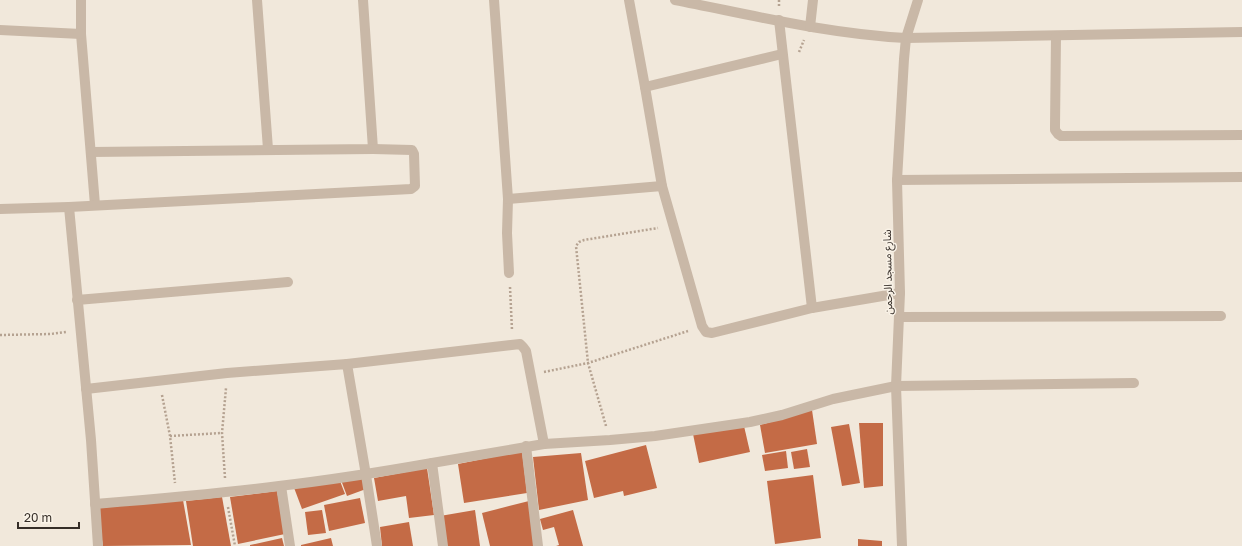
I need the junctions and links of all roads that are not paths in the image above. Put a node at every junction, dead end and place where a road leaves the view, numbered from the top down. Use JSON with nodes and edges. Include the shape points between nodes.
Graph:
{"nodes":[{"id":1,"x":81,"y":0,"type":"edge"},
{"id":2,"x":257,"y":0,"type":"edge"},
{"id":3,"x":363,"y":0,"type":"edge"},
{"id":4,"x":494,"y":0,"type":"edge"},
{"id":5,"x":629,"y":0,"type":"edge"},
{"id":6,"x":675,"y":0,"type":"edge"},
{"id":7,"x":813,"y":0,"type":"edge"},
{"id":8,"x":918,"y":0,"type":"edge"},
{"id":9,"x":779,"y":20,"type":"junction"},
{"id":10,"x":810,"y":27,"type":"junction"},
{"id":11,"x":0,"y":30,"type":"edge"},
{"id":12,"x":1242,"y":32,"type":"edge"},
{"id":13,"x":82,"y":34,"type":"junction"},
{"id":14,"x":1056,"y":36,"type":"junction"},
{"id":15,"x":906,"y":38,"type":"junction"},
{"id":16,"x":782,"y":54,"type":"junction"},
{"id":17,"x":645,"y":87,"type":"junction"},
{"id":18,"x":1242,"y":135,"type":"edge"},
{"id":19,"x":268,"y":149,"type":"junction"},
{"id":20,"x":373,"y":149,"type":"junction"},
{"id":21,"x":91,"y":152,"type":"junction"},
{"id":22,"x":1242,"y":177,"type":"edge"},
{"id":23,"x":897,"y":180,"type":"junction"},
{"id":24,"x":662,"y":186,"type":"junction"},
{"id":25,"x":508,"y":199,"type":"junction"},
{"id":26,"x":95,"y":206,"type":"junction"},
{"id":27,"x":69,"y":207,"type":"junction"},
{"id":28,"x":0,"y":209,"type":"edge"},
{"id":29,"x":510,"y":273,"type":"road end"},
{"id":30,"x":288,"y":282,"type":"dead end"},
{"id":31,"x":900,"y":293,"type":"junction"},
{"id":32,"x":77,"y":300,"type":"junction"},
{"id":33,"x":812,"y":308,"type":"junction"},
{"id":34,"x":1221,"y":316,"type":"dead end"},
{"id":35,"x":899,"y":317,"type":"junction"},
{"id":36,"x":347,"y":364,"type":"junction"},
{"id":37,"x":1134,"y":383,"type":"dead end"},
{"id":38,"x":896,"y":386,"type":"junction"},
{"id":39,"x":86,"y":389,"type":"junction"},
{"id":40,"x":544,"y":444,"type":"junction"},
{"id":41,"x":526,"y":446,"type":"junction"},
{"id":42,"x":432,"y":463,"type":"junction"},
{"id":43,"x":366,"y":475,"type":"junction"},
{"id":44,"x":281,"y":486,"type":"junction"},
{"id":45,"x":95,"y":504,"type":"junction"},
{"id":46,"x":98,"y":546,"type":"edge"},
{"id":47,"x":290,"y":546,"type":"edge"},
{"id":48,"x":376,"y":546,"type":"edge"},
{"id":49,"x":443,"y":546,"type":"edge"},
{"id":50,"x":538,"y":546,"type":"edge"},
{"id":51,"x":902,"y":546,"type":"edge"}],
"edges":[{"from":1,"to":13,"type":"street"},
{"from":2,"to":19,"type":"street"},
{"from":3,"to":20,"type":"street"},
{"from":4,"to":25,"type":"street"},
{"from":5,"to":17,"type":"street"},
{"from":6,"to":9,"type":"street"},
{"from":7,"to":10,"type":"street"},
{"from":8,"to":15,"type":"street","name":"شارع مسجد الرحمن"},
{"from":9,"to":10,"type":"street"},
{"from":9,"to":16,"type":"street"},
{"from":10,"to":15,"type":"street"},
{"from":11,"to":13,"type":"street"},
{"from":12,"to":14,"type":"street"},
{"from":13,"to":21,"type":"street"},
{"from":14,"to":15,"type":"street"},
{"from":14,"to":18,"type":"street","via":[[1055,130],[1061,136]]},
{"from":15,"to":23,"type":"street","name":"شارع مسجد الرحمن"},
{"from":16,"to":17,"type":"street"},
{"from":16,"to":33,"type":"street"},
{"from":17,"to":24,"type":"street"},
{"from":19,"to":20,"type":"street"},
{"from":19,"to":21,"type":"street"},
{"from":20,"to":26,"type":"street","via":[[412,150],[415,186],[411,189]]},
{"from":21,"to":26,"type":"street"},
{"from":22,"to":23,"type":"street"},
{"from":23,"to":31,"type":"street","name":"شارع مسجد الرحمن"},
{"from":24,"to":25,"type":"street"},
{"from":24,"to":33,"type":"street","via":[[702,326],[706,332],[712,333]]},
{"from":25,"to":29,"type":"street"},
{"from":26,"to":27,"type":"street"},
{"from":27,"to":28,"type":"street"},
{"from":27,"to":32,"type":"street"},
{"from":30,"to":32,"type":"street"},
{"from":31,"to":33,"type":"street"},
{"from":31,"to":35,"type":"street","name":"شارع مسجد الرحمن"},
{"from":32,"to":39,"type":"street"},
{"from":34,"to":35,"type":"street"},
{"from":35,"to":38,"type":"street","name":"شارع مسجد الرحمن"},
{"from":36,"to":39,"type":"street","via":[[227,373]]},
{"from":36,"to":40,"type":"street","via":[[520,344],[526,351]]},
{"from":36,"to":43,"type":"street"},
{"from":37,"to":38,"type":"street"},
{"from":38,"to":40,"type":"street","via":[[833,399],[750,422],[655,436]]},
{"from":38,"to":51,"type":"street","name":"شارع مسجد الرحمن"},
{"from":39,"to":45,"type":"street"},
{"from":40,"to":41,"type":"street"},
{"from":41,"to":42,"type":"street"},
{"from":41,"to":50,"type":"street"},
{"from":42,"to":43,"type":"street"},
{"from":42,"to":49,"type":"street"},
{"from":43,"to":44,"type":"street"},
{"from":43,"to":48,"type":"street"},
{"from":44,"to":45,"type":"street"},
{"from":44,"to":47,"type":"street"},
{"from":45,"to":46,"type":"street"}]}
